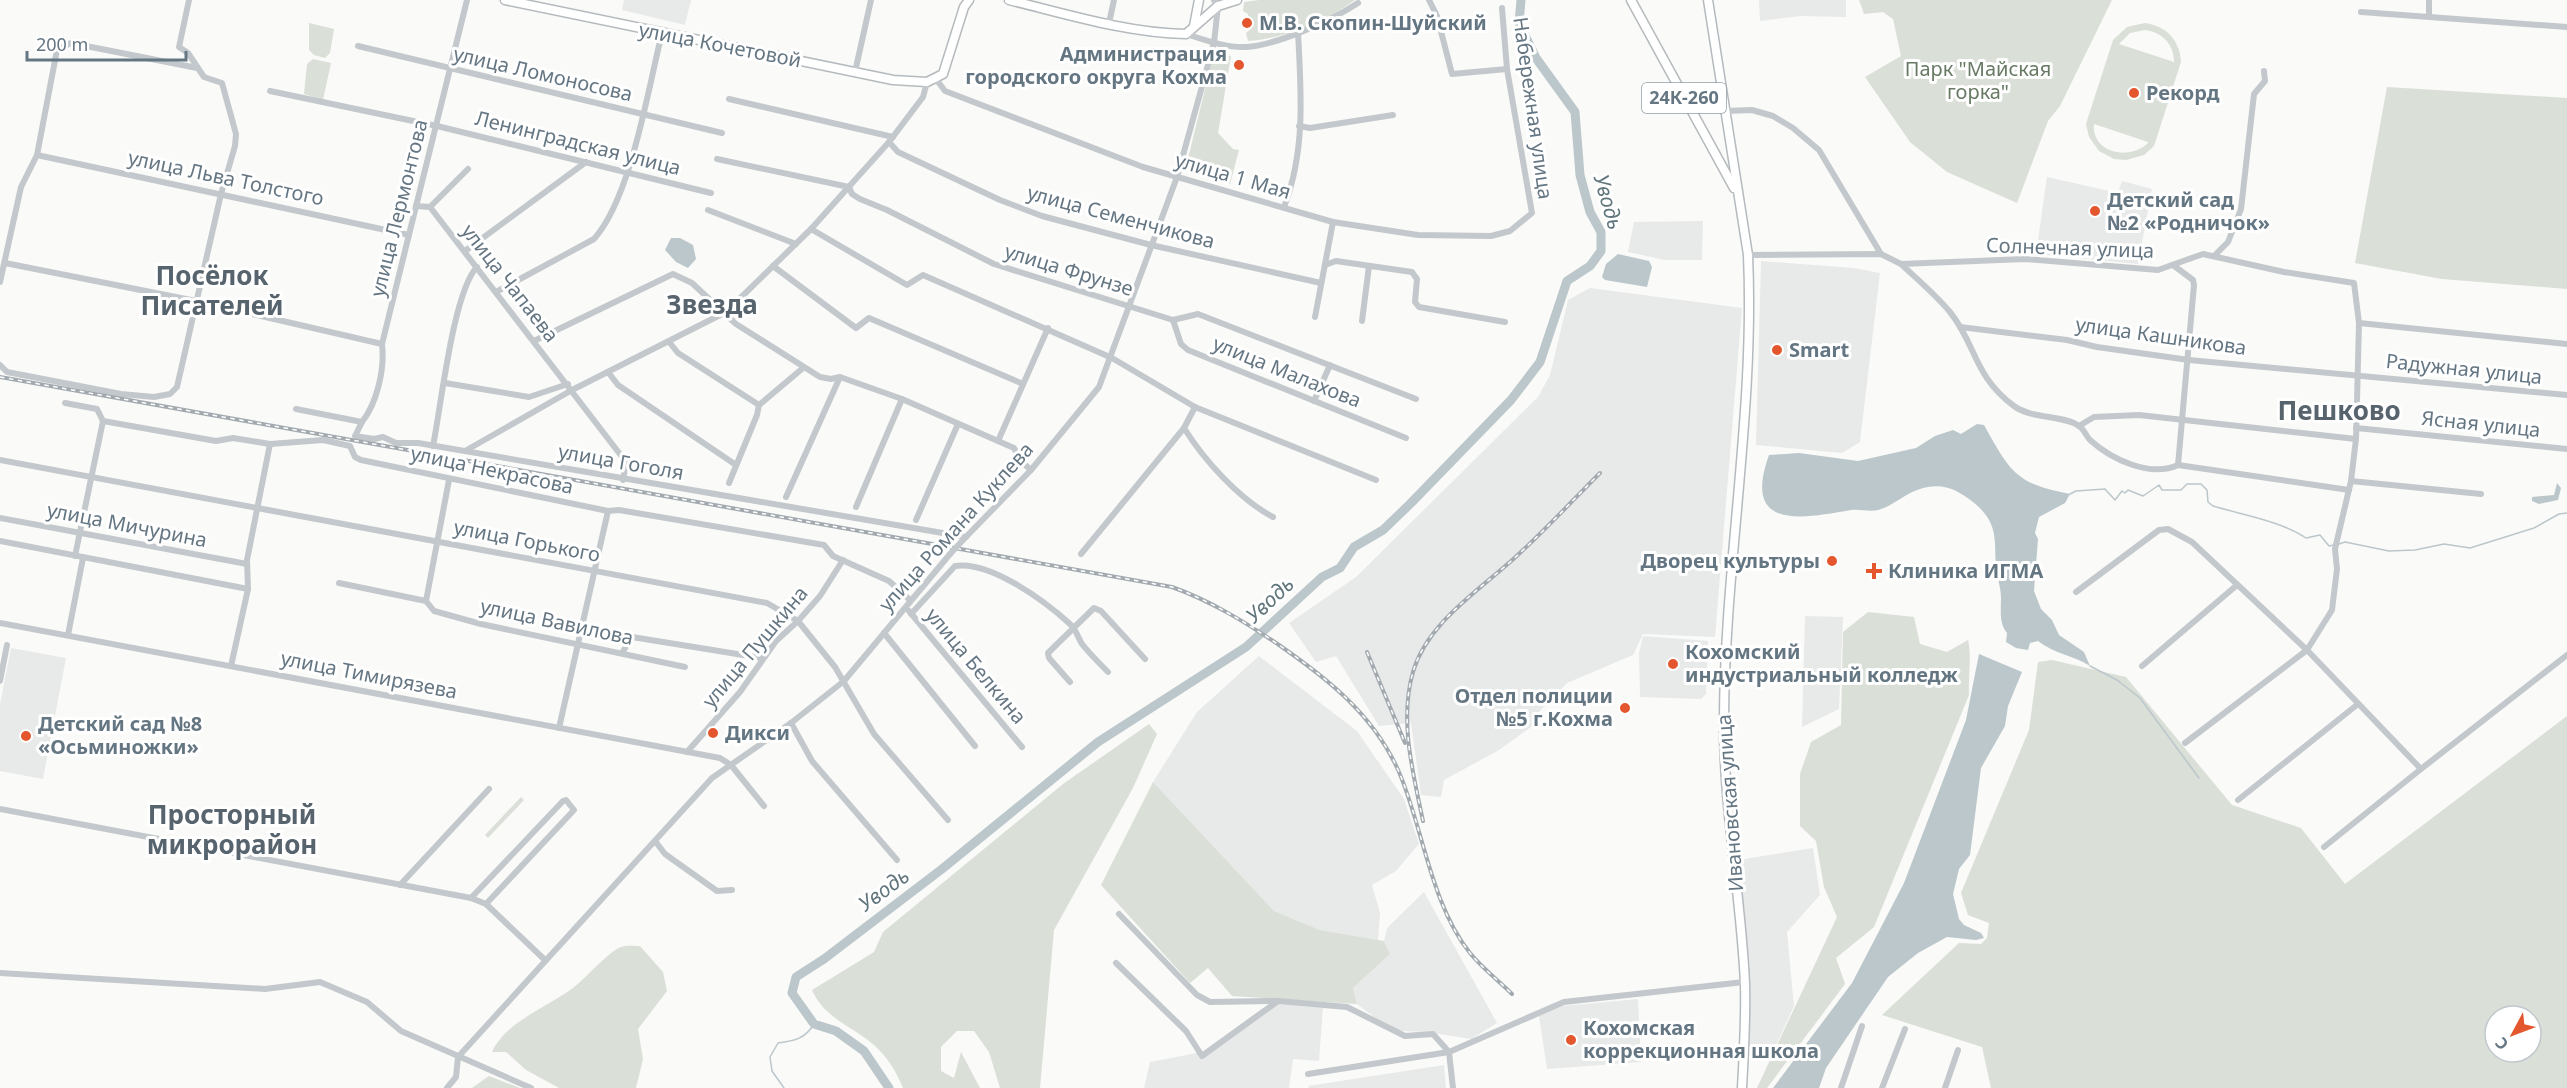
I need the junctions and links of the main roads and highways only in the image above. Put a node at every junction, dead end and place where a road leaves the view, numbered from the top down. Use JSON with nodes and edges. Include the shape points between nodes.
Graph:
{"nodes":[{"id":1,"x":505,"y":0,"type":"edge"},
{"id":2,"x":969,"y":0,"type":"edge"},
{"id":3,"x":1009,"y":0,"type":"edge"},
{"id":4,"x":1199,"y":0,"type":"edge"},
{"id":5,"x":1237,"y":0,"type":"edge"},
{"id":6,"x":1631,"y":0,"type":"edge"},
{"id":7,"x":1708,"y":0,"type":"edge"},
{"id":8,"x":1216,"y":3,"type":"edge"},
{"id":9,"x":1042,"y":4,"type":"edge"},
{"id":10,"x":1194,"y":27,"type":"junction"},
{"id":11,"x":1730,"y":142,"type":"junction"},
{"id":12,"x":1712,"y":145,"type":"junction"},
{"id":13,"x":1738,"y":196,"type":"junction"},
{"id":14,"x":1742,"y":1088,"type":"edge"}],
"edges":[{"from":1,"to":2,"type":"main road","name":"улица Кочетовой","via":[[893,80],[927,82],[946,68]]},
{"from":3,"to":9,"type":"main road"},
{"from":4,"to":10,"type":"main road"},
{"from":5,"to":8,"type":"main road"},
{"from":6,"to":12,"type":"main road","name":"Ивановская улица","number":"24К-260"},
{"from":7,"to":11,"type":"main road","name":"Ивановская улица"},
{"from":8,"to":10,"type":"main road"},
{"from":9,"to":10,"type":"main road","via":[[1168,34],[1186,34]]},
{"from":11,"to":12,"type":"main road","via":[[1720,148]]},
{"from":11,"to":13,"type":"main road","name":"Ивановская улица"},
{"from":12,"to":13,"type":"main road","name":"Ивановская улица","number":"24К-260"},
{"from":13,"to":14,"type":"main road","name":"Ивановская улица","number":"24К-260","via":[[1748,255],[1748,369],[1723,746],[1744,982]]}]}
